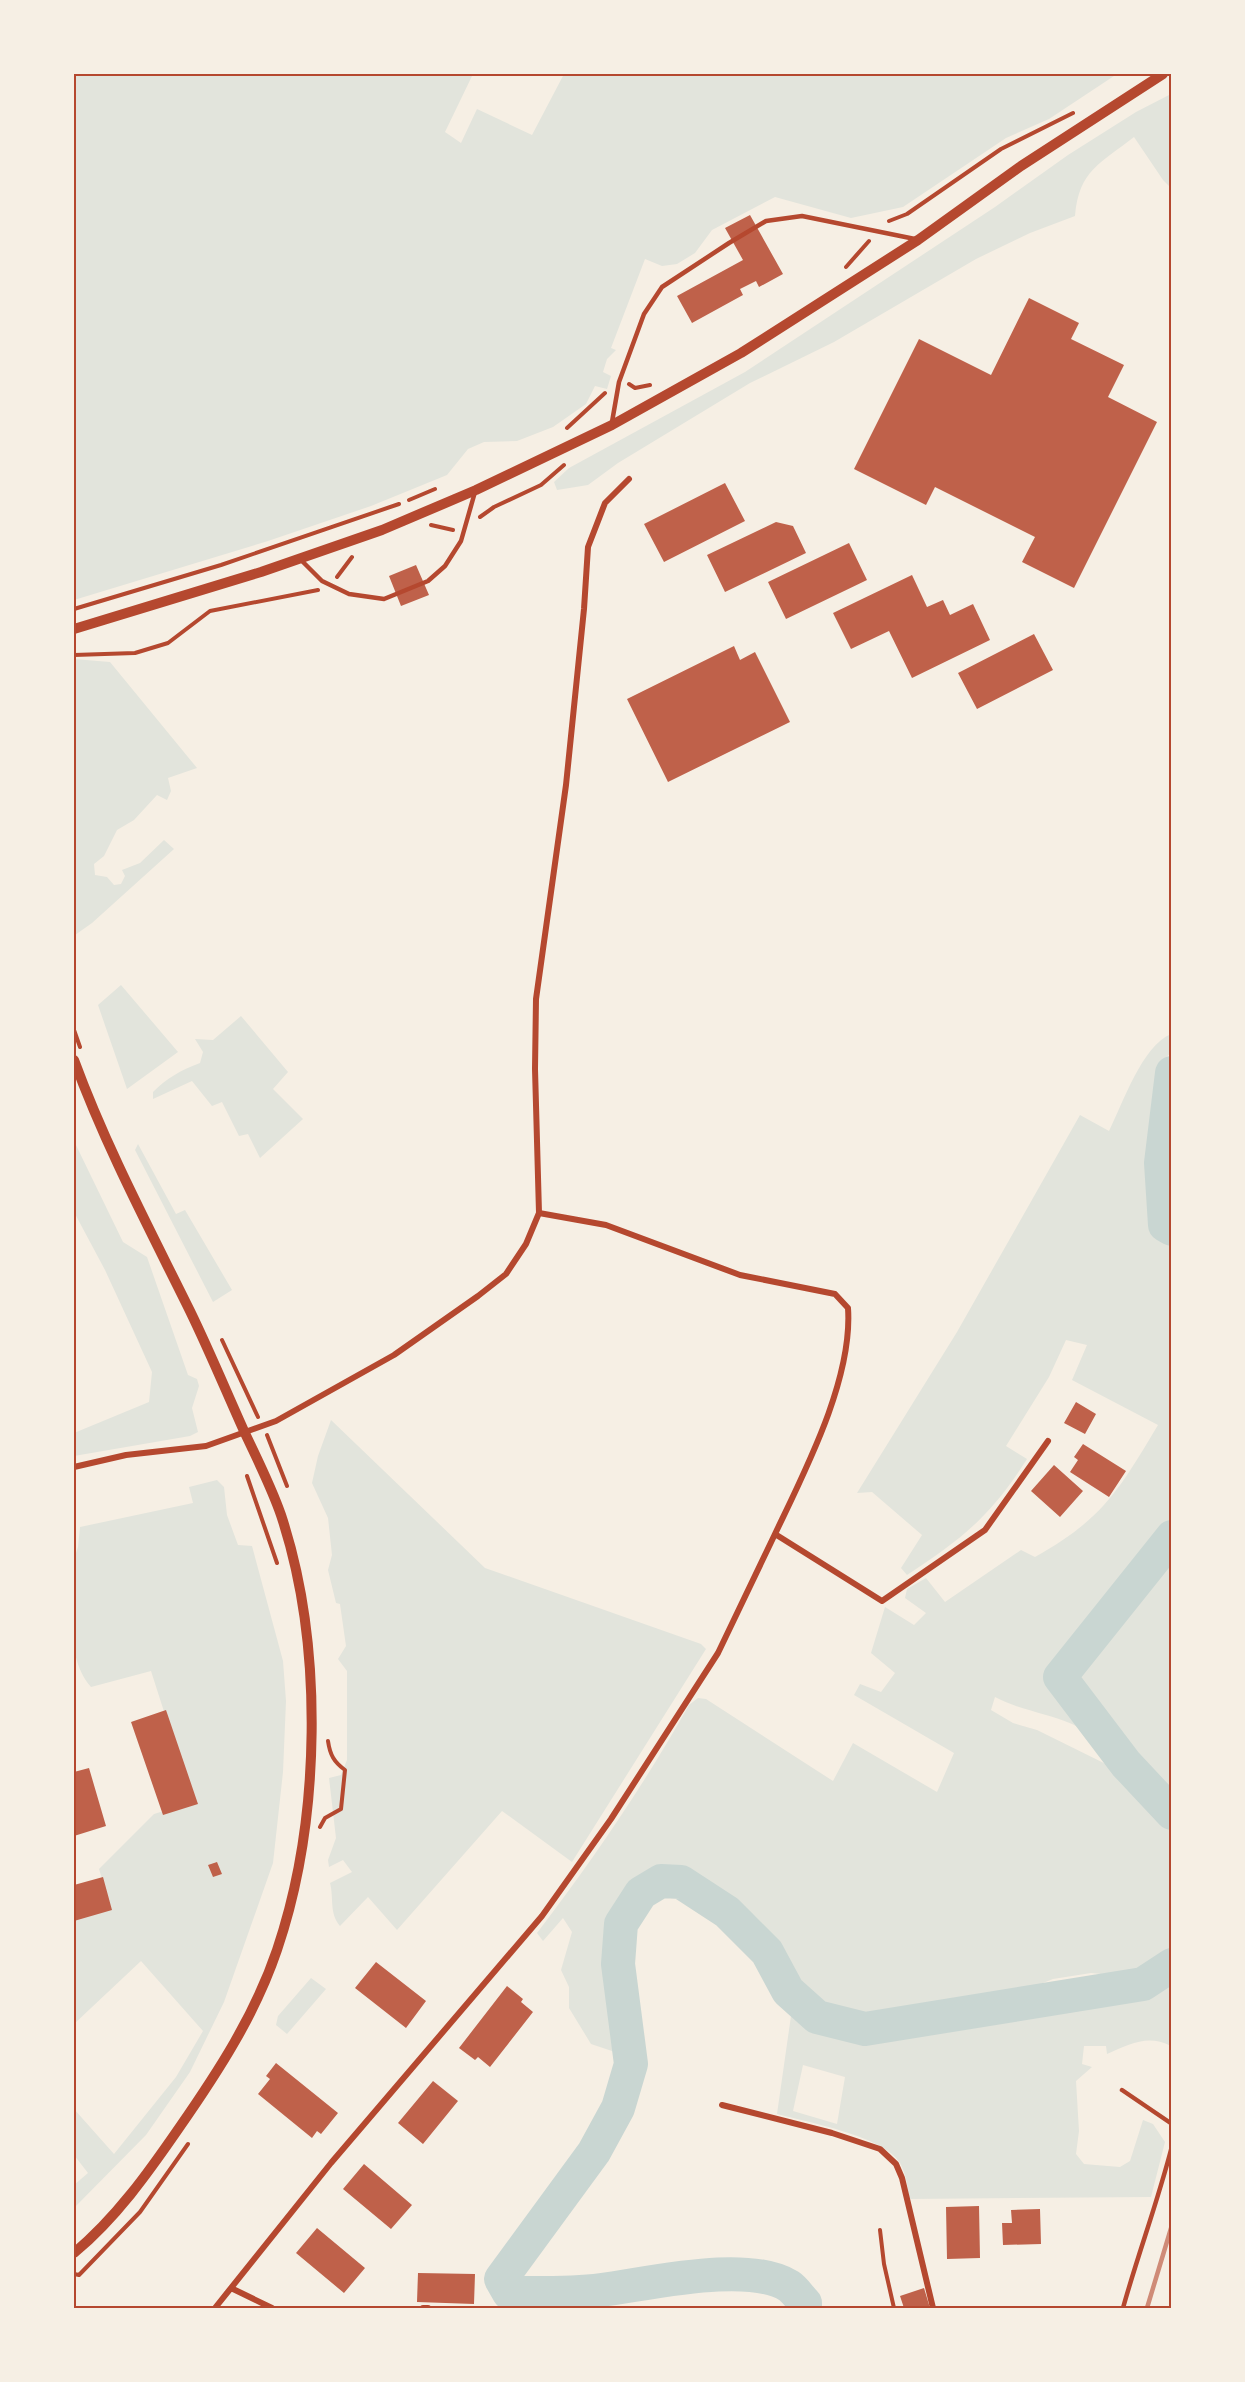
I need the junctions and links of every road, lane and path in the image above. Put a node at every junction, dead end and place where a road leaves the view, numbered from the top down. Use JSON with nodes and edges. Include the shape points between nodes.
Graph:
{"nodes":[{"id":1,"x":1163,"y":74,"type":"edge"},
{"id":2,"x":1082,"y":107,"type":"dead end"},
{"id":3,"x":887,"y":222,"type":"dead end"},
{"id":4,"x":918,"y":240,"type":"junction"},
{"id":5,"x":865,"y":245,"type":"dead end"},
{"id":6,"x":842,"y":270,"type":"dead end"},
{"id":7,"x":655,"y":383,"type":"dead end"},
{"id":8,"x":629,"y":384,"type":"dead end"},
{"id":9,"x":600,"y":395,"type":"dead end"},
{"id":10,"x":612,"y":425,"type":"junction"},
{"id":11,"x":562,"y":432,"type":"dead end"},
{"id":12,"x":629,"y":479,"type":"dead end"},
{"id":13,"x":438,"y":488,"type":"dead end"},
{"id":14,"x":476,"y":490,"type":"junction"},
{"id":15,"x":300,"y":559,"type":"junction"},
{"id":16,"x":315,"y":592,"type":"dead end"},
{"id":17,"x":74,"y":609,"type":"edge"},
{"id":18,"x":74,"y":629,"type":"edge"},
{"id":19,"x":74,"y":655,"type":"edge"},
{"id":20,"x":74,"y":1060,"type":"edge"},
{"id":21,"x":539,"y":1213,"type":"junction"},
{"id":22,"x":245,"y":1432,"type":"junction"},
{"id":23,"x":1048,"y":1441,"type":"dead end"},
{"id":24,"x":281,"y":1466,"type":"dead end"},
{"id":25,"x":74,"y":1467,"type":"edge"},
{"id":26,"x":246,"y":1473,"type":"dead end"},
{"id":27,"x":290,"y":1495,"type":"dead end"},
{"id":28,"x":775,"y":1534,"type":"junction"},
{"id":29,"x":280,"y":1573,"type":"dead end"},
{"id":30,"x":327,"y":1740,"type":"dead end"},
{"id":31,"x":319,"y":1829,"type":"dead end"},
{"id":32,"x":1122,"y":2090,"type":"dead end"},
{"id":33,"x":722,"y":2105,"type":"dead end"},
{"id":34,"x":1172,"y":2124,"type":"edge"},
{"id":35,"x":193,"y":2136,"type":"dead end"},
{"id":36,"x":1172,"y":2146,"type":"edge"},
{"id":37,"x":880,"y":2230,"type":"dead end"},
{"id":38,"x":74,"y":2253,"type":"edge"},
{"id":39,"x":74,"y":2274,"type":"edge"},
{"id":40,"x":231,"y":2288,"type":"junction"},
{"id":41,"x":215,"y":2308,"type":"edge"},
{"id":42,"x":272,"y":2308,"type":"edge"},
{"id":43,"x":423,"y":2308,"type":"edge"},
{"id":44,"x":428,"y":2308,"type":"edge"},
{"id":45,"x":894,"y":2308,"type":"edge"},
{"id":46,"x":933,"y":2308,"type":"edge"},
{"id":47,"x":1124,"y":2308,"type":"edge"}],
"edges":[{"from":1,"to":4,"type":"street"},
{"from":2,"to":3,"type":"path","via":[[1016,140],[907,214]]},
{"from":4,"to":10,"type":"street","via":[[741,353]]},
{"from":4,"to":10,"type":"lane","via":[[802,216],[766,221],[729,243],[662,286],[644,314],[619,382]]},
{"from":5,"to":6,"type":"path"},
{"from":7,"to":8,"type":"path","via":[[635,388]]},
{"from":9,"to":11,"type":"path","via":[[586,414]]},
{"from":10,"to":14,"type":"street"},
{"from":12,"to":21,"type":"street","via":[[605,503],[588,548],[567,773],[536,999]]},
{"from":13,"to":17,"type":"path","via":[[297,541]]},
{"from":14,"to":15,"type":"street"},
{"from":14,"to":15,"type":"lane","via":[[460,541],[445,566],[428,581],[384,599],[349,594],[322,581]]},
{"from":15,"to":18,"type":"street"},
{"from":16,"to":19,"type":"path","via":[[210,611],[168,643],[135,653]]},
{"from":20,"to":22,"type":"street","via":[[97,1123],[192,1314]]},
{"from":21,"to":22,"type":"street","via":[[526,1244],[506,1274],[478,1296],[394,1355],[276,1421]]},
{"from":21,"to":28,"type":"street","via":[[606,1225],[740,1275],[835,1294],[848,1308],[850,1334],[837,1384],[808,1464]]},
{"from":22,"to":25,"type":"street","via":[[206,1446],[126,1455]]},
{"from":22,"to":38,"type":"street","via":[[282,1517],[305,1614],[312,1736],[303,1850],[277,1950],[243,2030],[145,2177],[94,2236]]},
{"from":23,"to":28,"type":"street","via":[[985,1530],[882,1601]]},
{"from":24,"to":27,"type":"path"},
{"from":26,"to":29,"type":"path"},
{"from":28,"to":40,"type":"street","via":[[718,1653],[611,1819],[542,1916],[331,2163]]},
{"from":30,"to":31,"type":"path","via":[[329,1752],[345,1770],[341,1809],[325,1818]]},
{"from":32,"to":34,"type":"lane"},
{"from":33,"to":46,"type":"street","via":[[880,2149],[896,2164]]},
{"from":35,"to":39,"type":"path","via":[[140,2212],[79,2275]]},
{"from":36,"to":47,"type":"lane"},
{"from":37,"to":45,"type":"path"},
{"from":40,"to":41,"type":"street"},
{"from":40,"to":42,"type":"street"},
{"from":43,"to":44,"type":"street"}]}
